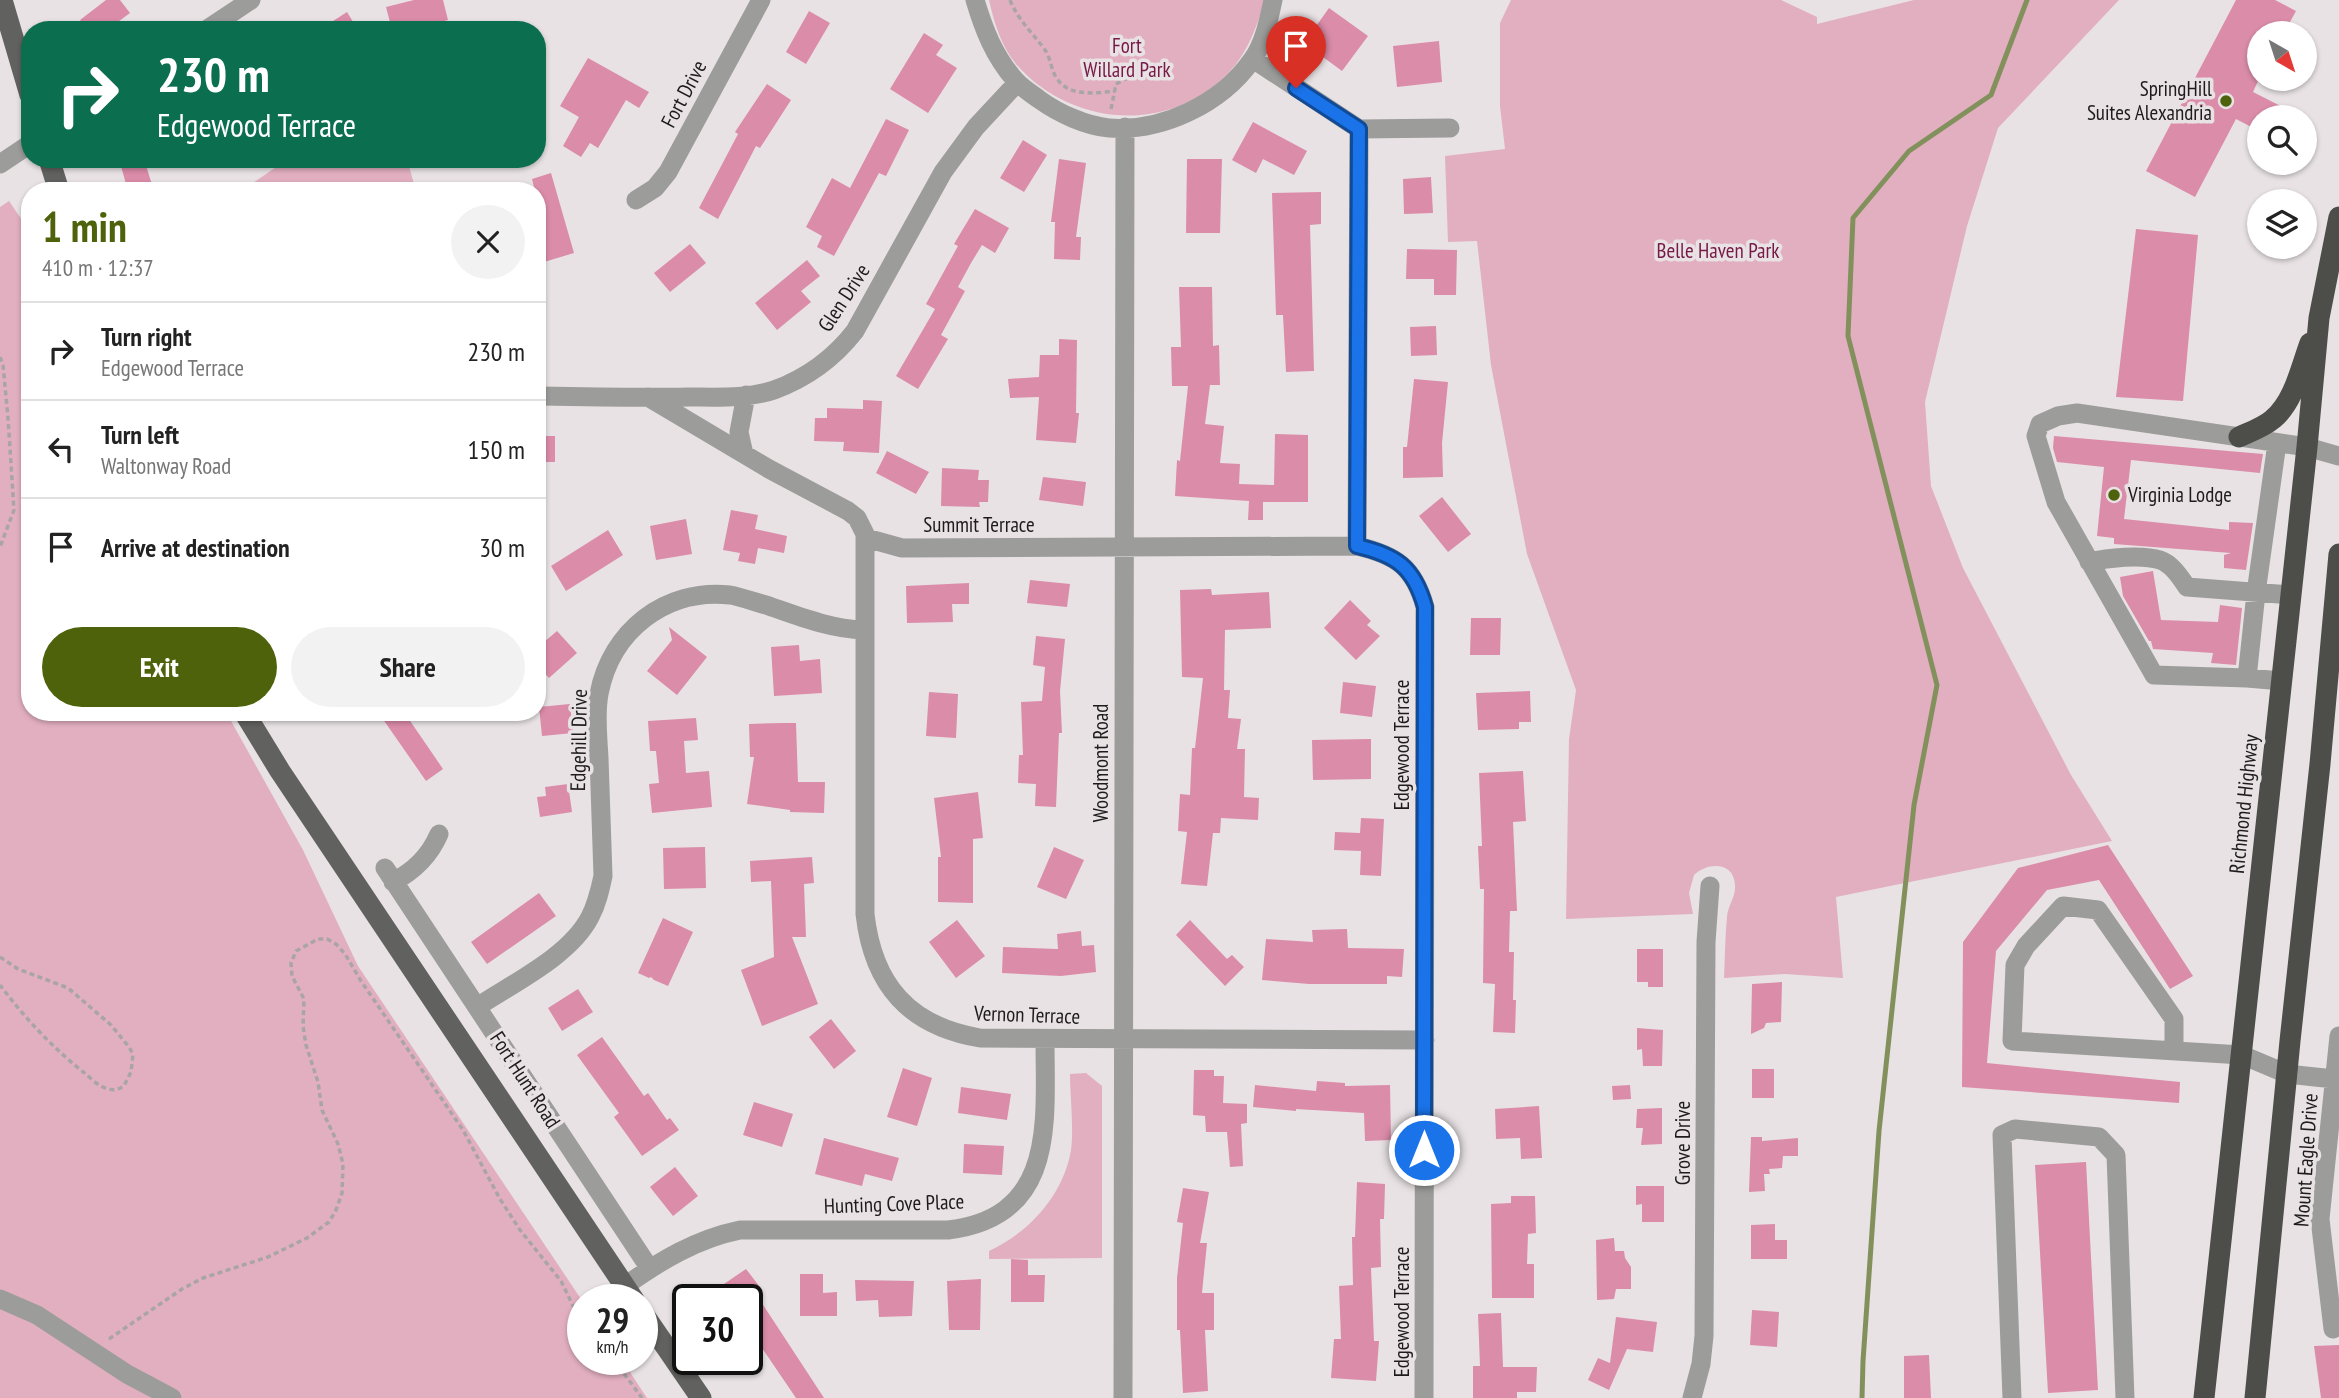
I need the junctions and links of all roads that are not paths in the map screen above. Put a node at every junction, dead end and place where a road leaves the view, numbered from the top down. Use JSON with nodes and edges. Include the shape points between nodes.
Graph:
{"nodes":[{"id":1,"x":2,"y":0,"type":"edge"},
{"id":2,"x":761,"y":0,"type":"edge"},
{"id":3,"x":975,"y":0,"type":"edge"},
{"id":4,"x":1273,"y":0,"type":"edge"},
{"id":5,"x":243,"y":2,"type":"edge"},
{"id":6,"x":218,"y":21,"type":"edge"},
{"id":7,"x":6,"y":37,"type":"edge"},
{"id":8,"x":1253,"y":59,"type":"junction"},
{"id":9,"x":21,"y":73,"type":"edge"},
{"id":10,"x":1017,"y":83,"type":"junction"},
{"id":11,"x":1116,"y":127,"type":"junction"},
{"id":12,"x":1450,"y":128,"type":"dead end"},
{"id":13,"x":1359,"y":129,"type":"junction"},
{"id":14,"x":21,"y":150,"type":"edge"},
{"id":15,"x":0,"y":164,"type":"edge"},
{"id":16,"x":636,"y":200,"type":"dead end"},
{"id":17,"x":2339,"y":217,"type":"edge"},
{"id":18,"x":2319,"y":318,"type":"junction"},
{"id":19,"x":746,"y":395,"type":"junction"},
{"id":20,"x":546,"y":396,"type":"edge"},
{"id":21,"x":648,"y":397,"type":"junction"},
{"id":22,"x":2238,"y":437,"type":"junction"},
{"id":23,"x":2277,"y":443,"type":"junction"},
{"id":24,"x":2307,"y":447,"type":"junction"},
{"id":25,"x":744,"y":454,"type":"junction"},
{"id":26,"x":2339,"y":456,"type":"edge"},
{"id":27,"x":866,"y":538,"type":"junction"},
{"id":28,"x":1357,"y":546,"type":"junction"},
{"id":29,"x":1124,"y":548,"type":"junction"},
{"id":30,"x":2339,"y":554,"type":"edge"},
{"id":31,"x":2089,"y":562,"type":"junction"},
{"id":32,"x":2256,"y":593,"type":"junction"},
{"id":33,"x":2291,"y":595,"type":"junction"},
{"id":34,"x":864,"y":630,"type":"junction"},
{"id":35,"x":2247,"y":678,"type":"junction"},
{"id":36,"x":2282,"y":681,"type":"junction"},
{"id":37,"x":249,"y":721,"type":"edge"},
{"id":38,"x":439,"y":834,"type":"dead end"},
{"id":39,"x":392,"y":881,"type":"junction"},
{"id":40,"x":1710,"y":886,"type":"dead end"},
{"id":41,"x":374,"y":911,"type":"junction"},
{"id":42,"x":477,"y":1007,"type":"junction"},
{"id":43,"x":2339,"y":1036,"type":"edge"},
{"id":44,"x":1045,"y":1040,"type":"junction"},
{"id":45,"x":1424,"y":1040,"type":"junction"},
{"id":46,"x":1124,"y":1041,"type":"junction"},
{"id":47,"x":2174,"y":1051,"type":"junction"},
{"id":48,"x":2242,"y":1055,"type":"junction"},
{"id":49,"x":2287,"y":1074,"type":"junction"},
{"id":50,"x":2334,"y":1079,"type":"junction"},
{"id":51,"x":2333,"y":1265,"type":"edge"},
{"id":52,"x":650,"y":1269,"type":"junction"},
{"id":53,"x":623,"y":1284,"type":"edge"},
{"id":54,"x":637,"y":1284,"type":"edge"},
{"id":55,"x":0,"y":1299,"type":"edge"},
{"id":56,"x":2333,"y":1329,"type":"dead end"},
{"id":57,"x":658,"y":1335,"type":"edge"},
{"id":58,"x":173,"y":1398,"type":"edge"},
{"id":59,"x":701,"y":1398,"type":"edge"},
{"id":60,"x":1123,"y":1398,"type":"edge"},
{"id":61,"x":1424,"y":1398,"type":"edge"},
{"id":62,"x":1692,"y":1398,"type":"edge"},
{"id":63,"x":2012,"y":1398,"type":"edge"},
{"id":64,"x":2125,"y":1398,"type":"edge"},
{"id":65,"x":2204,"y":1398,"type":"edge"},
{"id":66,"x":2255,"y":1398,"type":"edge"}],
"edges":[{"from":1,"to":7,"type":"main road"},
{"from":2,"to":16,"type":"street","name":"Fort Drive","via":[[668,172]]},
{"from":3,"to":10,"type":"street","via":[[985,34]]},
{"from":4,"to":8,"type":"street"},
{"from":5,"to":6,"type":"street"},
{"from":7,"to":9,"type":"main road"},
{"from":8,"to":11,"type":"street","via":[[1198,108],[1163,122]]},
{"from":8,"to":13,"type":"street"},
{"from":10,"to":11,"type":"street","via":[[1051,108]]},
{"from":10,"to":19,"type":"street","name":"Glen Drive","via":[[943,172],[866,313],[844,344],[805,376],[772,391]]},
{"from":11,"to":29,"type":"street","name":"Woodmont Road"},
{"from":12,"to":13,"type":"street"},
{"from":13,"to":28,"type":"street"},
{"from":14,"to":15,"type":"street"},
{"from":17,"to":18,"type":"highway","name":"Richmond Highway"},
{"from":18,"to":22,"type":"highway","via":[[2286,404],[2272,420]]},
{"from":18,"to":24,"type":"highway","name":"Richmond Highway"},
{"from":19,"to":21,"type":"street","name":"Glen Drive"},
{"from":19,"to":25,"type":"street","via":[[739,432]]},
{"from":20,"to":21,"type":"street","name":"Glen Drive"},
{"from":21,"to":25,"type":"street"},
{"from":22,"to":23,"type":"street"},
{"from":22,"to":31,"type":"street","via":[[2077,414],[2040,424],[2036,436],[2056,502]]},
{"from":23,"to":24,"type":"street"},
{"from":23,"to":32,"type":"street"},
{"from":24,"to":26,"type":"street"},
{"from":24,"to":33,"type":"highway","name":"Richmond Highway"},
{"from":25,"to":27,"type":"street","via":[[848,511],[857,518]]},
{"from":27,"to":29,"type":"street","name":"Summit Terrace","via":[[902,548]]},
{"from":27,"to":34,"type":"street","name":"Vernon Terrace"},
{"from":28,"to":29,"type":"street","name":"Summit Terrace"},
{"from":28,"to":45,"type":"street","name":"Edgewood Terrace","via":[[1400,562],[1420,588],[1425,607]]},
{"from":29,"to":46,"type":"street","name":"Woodmont Road"},
{"from":30,"to":49,"type":"highway"},
{"from":31,"to":32,"type":"street","via":[[2114,556],[2161,560],[2187,587]]},
{"from":31,"to":35,"type":"street","via":[[2154,676]]},
{"from":32,"to":33,"type":"street"},
{"from":32,"to":35,"type":"street"},
{"from":33,"to":36,"type":"highway","name":"Richmond Highway"},
{"from":34,"to":42,"type":"street","name":"Edgehill Drive","via":[[841,629],[741,597],[708,594],[667,604],[631,629],[610,659],[598,697],[603,876],[599,895],[583,928],[557,955]]},
{"from":34,"to":44,"type":"street","name":"Vernon Terrace","via":[[865,914],[875,962],[901,1001],[938,1027],[980,1038]]},
{"from":35,"to":36,"type":"street"},
{"from":36,"to":48,"type":"highway","name":"Richmond Highway"},
{"from":37,"to":41,"type":"main road","name":"Fort Hunt Road"},
{"from":38,"to":39,"type":"street","via":[[411,873]]},
{"from":39,"to":41,"type":"street"},
{"from":39,"to":42,"type":"street","name":"Fort Hunt Road"},
{"from":40,"to":62,"type":"street","name":"Grove Drive","via":[[1704,1336]]},
{"from":41,"to":53,"type":"main road","name":"Fort Hunt Road"},
{"from":42,"to":52,"type":"street","name":"Fort Hunt Road"},
{"from":43,"to":50,"type":"street","name":"Mount Eagle Drive"},
{"from":44,"to":46,"type":"street","name":"Vernon Terrace"},
{"from":44,"to":52,"type":"street","name":"Hunting Cove Place","via":[[1043,1144],[1036,1168],[1015,1200],[993,1217],[948,1230],[740,1230],[702,1240]]},
{"from":45,"to":46,"type":"street","name":"Vernon Terrace"},
{"from":45,"to":61,"type":"street","name":"Edgewood Terrace"},
{"from":46,"to":60,"type":"street","name":"Woodmont Road"},
{"from":47,"to":47,"type":"street","via":[[2012,1041],[2015,965],[2063,906],[2098,910],[2174,1019]]},
{"from":47,"to":48,"type":"street"},
{"from":48,"to":49,"type":"street"},
{"from":48,"to":65,"type":"highway","name":"Richmond Highway"},
{"from":49,"to":50,"type":"street"},
{"from":49,"to":66,"type":"highway"},
{"from":50,"to":51,"type":"street","name":"Mount Eagle Drive","via":[[2320,1219]]},
{"from":51,"to":56,"type":"street","name":"Mount Eagle Drive"},
{"from":52,"to":54,"type":"street","name":"Fort Hunt Road"},
{"from":55,"to":58,"type":"street","via":[[37,1315]]},
{"from":57,"to":59,"type":"main road"},
{"from":63,"to":64,"type":"street","via":[[2002,1135],[2015,1129],[2099,1137],[2116,1155]]}]}
